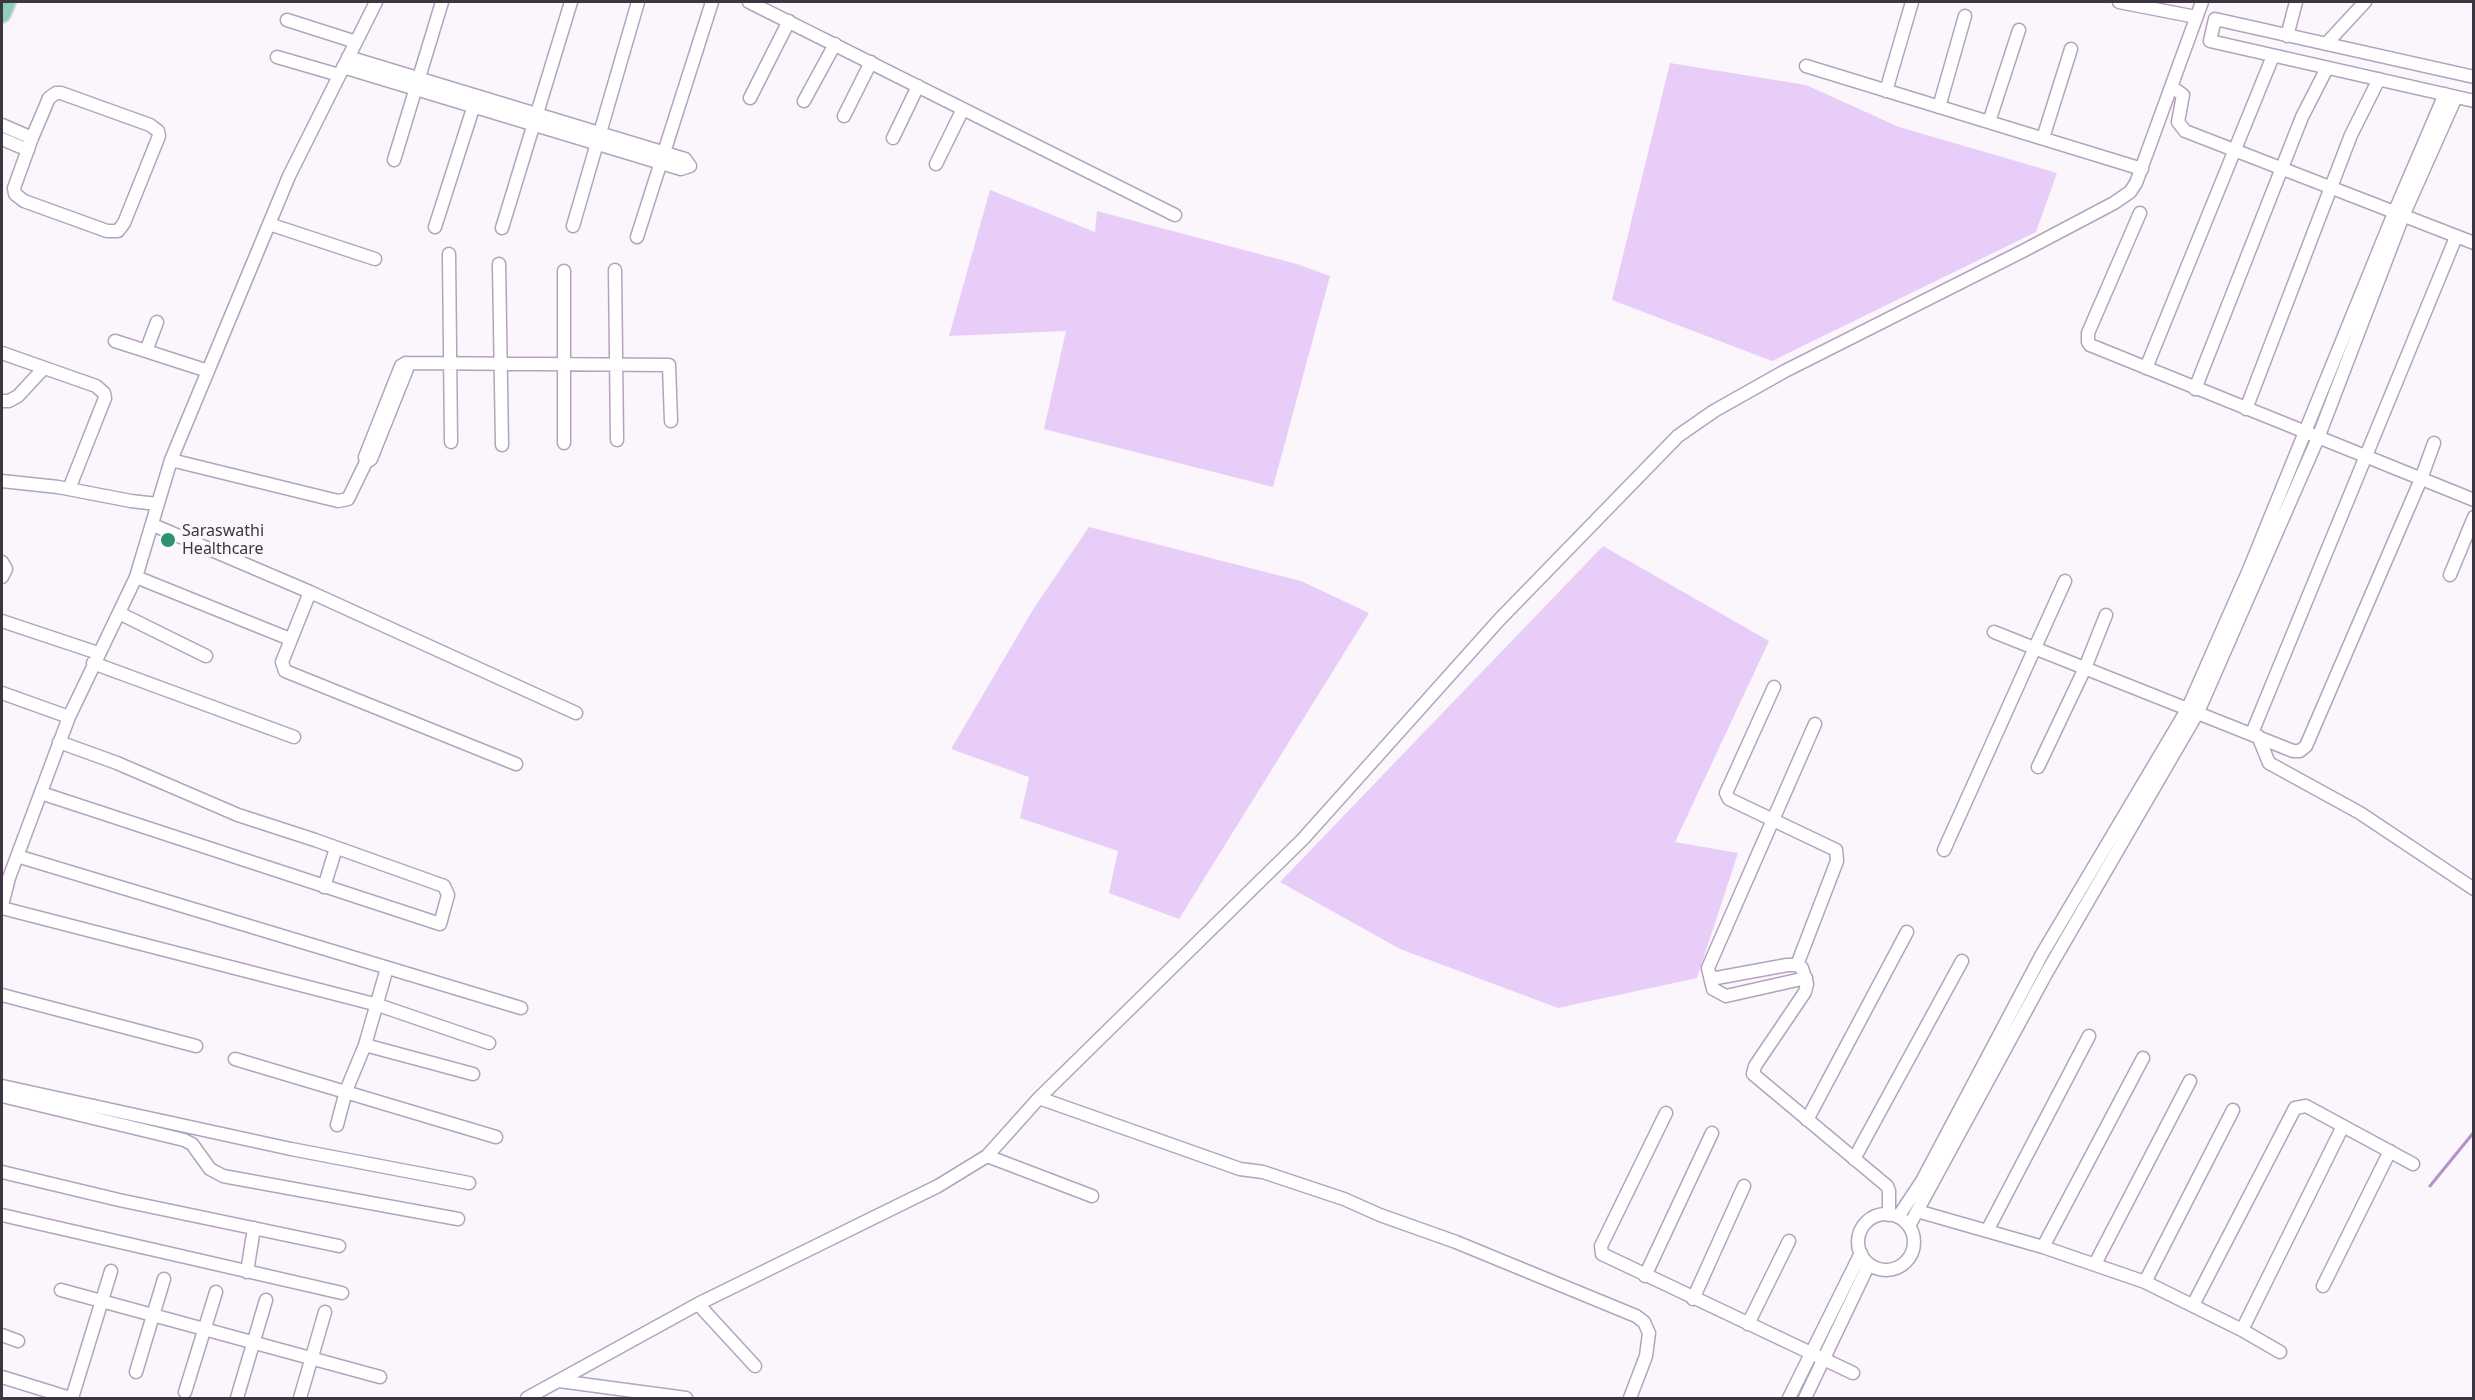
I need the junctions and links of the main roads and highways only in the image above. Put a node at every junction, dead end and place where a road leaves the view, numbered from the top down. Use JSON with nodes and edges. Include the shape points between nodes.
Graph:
{"nodes":[{"id":1,"x":7,"y":2,"type":"edge"},
{"id":2,"x":2,"y":14,"type":"edge"}],
"edges":[{"from":1,"to":2,"type":"main road"}]}
